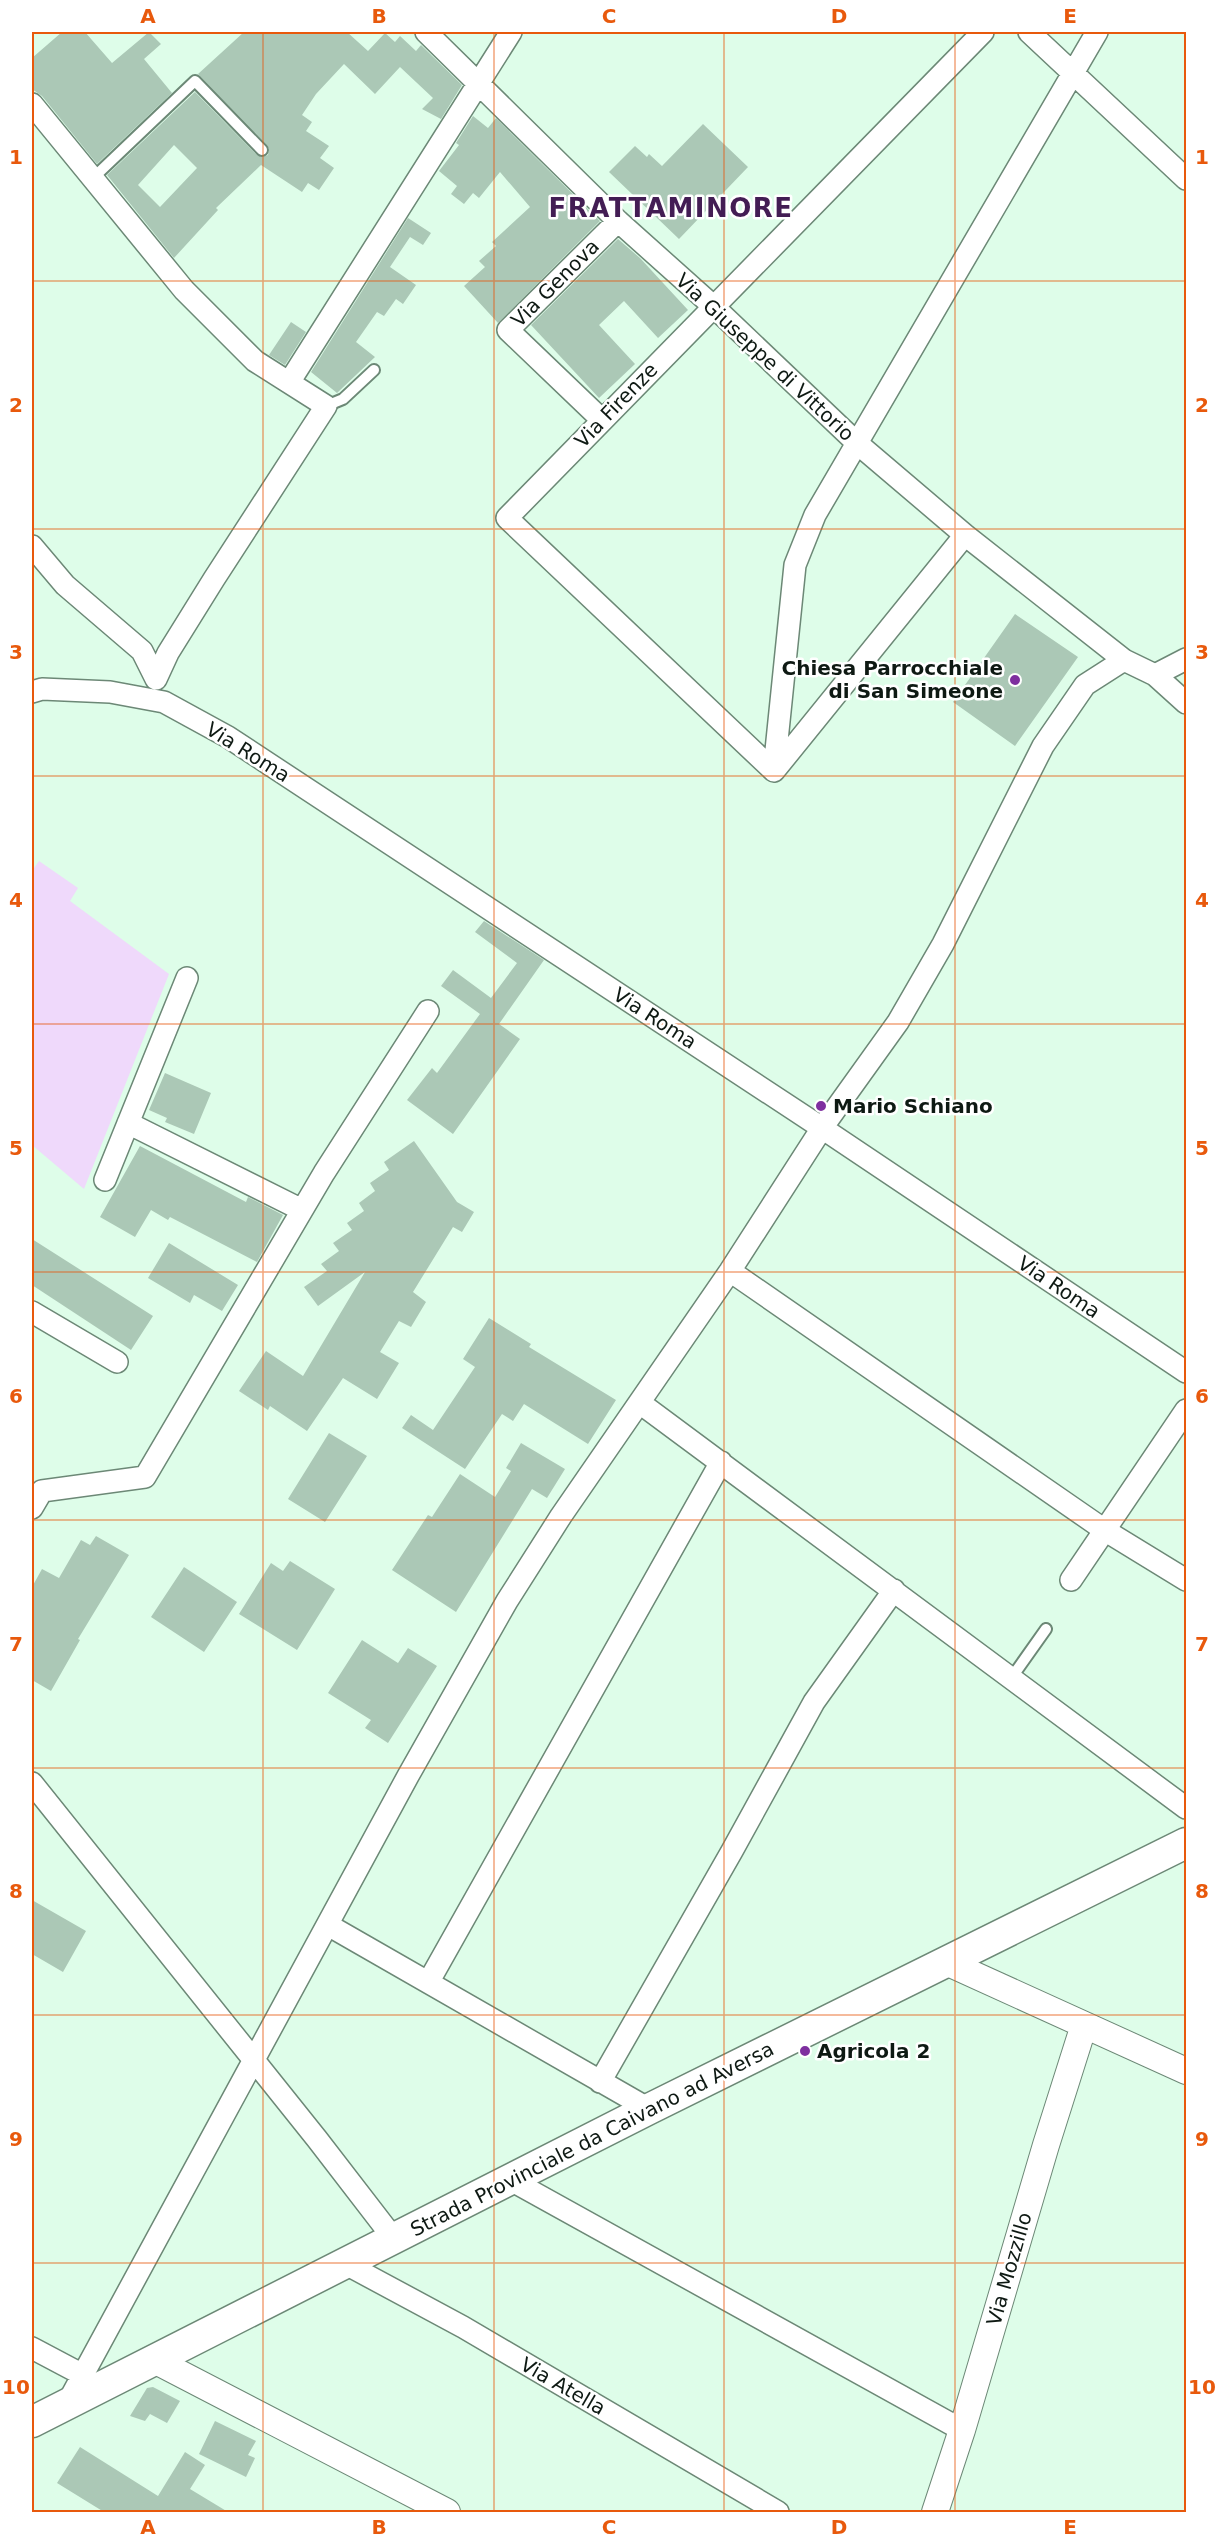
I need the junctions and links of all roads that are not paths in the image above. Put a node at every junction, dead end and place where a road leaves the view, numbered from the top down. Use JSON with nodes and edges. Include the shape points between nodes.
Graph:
{"nodes":[{"id":1,"x":426,"y":32,"type":"edge"},
{"id":2,"x":511,"y":32,"type":"edge"},
{"id":3,"x":983,"y":32,"type":"edge"},
{"id":4,"x":1029,"y":32,"type":"edge"},
{"id":5,"x":1097,"y":32,"type":"edge"},
{"id":6,"x":1073,"y":73,"type":"junction"},
{"id":7,"x":477,"y":82,"type":"junction"},
{"id":8,"x":32,"y":104,"type":"edge"},
{"id":9,"x":262,"y":150,"type":"dead end"},
{"id":10,"x":92,"y":179,"type":"junction"},
{"id":11,"x":1186,"y":179,"type":"edge"},
{"id":12,"x":618,"y":221,"type":"junction"},
{"id":13,"x":713,"y":306,"type":"junction"},
{"id":14,"x":374,"y":370,"type":"dead end"},
{"id":15,"x":290,"y":381,"type":"junction"},
{"id":16,"x":326,"y":406,"type":"junction"},
{"id":17,"x":602,"y":420,"type":"junction"},
{"id":18,"x":858,"y":444,"type":"junction"},
{"id":19,"x":964,"y":535,"type":"junction"},
{"id":20,"x":32,"y":546,"type":"edge"},
{"id":21,"x":1186,"y":659,"type":"edge"},
{"id":22,"x":1124,"y":660,"type":"junction"},
{"id":23,"x":1155,"y":675,"type":"junction"},
{"id":24,"x":152,"y":689,"type":"junction"},
{"id":25,"x":32,"y":692,"type":"edge"},
{"id":26,"x":1186,"y":703,"type":"edge"},
{"id":27,"x":774,"y":771,"type":"junction"},
{"id":28,"x":187,"y":978,"type":"dead end"},
{"id":29,"x":428,"y":1011,"type":"dead end"},
{"id":30,"x":128,"y":1123,"type":"junction"},
{"id":31,"x":822,"y":1128,"type":"junction"},
{"id":32,"x":105,"y":1179,"type":"dead end"},
{"id":33,"x":302,"y":1210,"type":"junction"},
{"id":34,"x":730,"y":1271,"type":"junction"},
{"id":35,"x":32,"y":1312,"type":"edge"},
{"id":36,"x":117,"y":1362,"type":"dead end"},
{"id":37,"x":1186,"y":1372,"type":"edge"},
{"id":38,"x":640,"y":1404,"type":"junction"},
{"id":39,"x":1186,"y":1410,"type":"edge"},
{"id":40,"x":721,"y":1462,"type":"junction"},
{"id":41,"x":32,"y":1508,"type":"edge"},
{"id":42,"x":1106,"y":1532,"type":"junction"},
{"id":43,"x":1071,"y":1580,"type":"dead end"},
{"id":44,"x":1186,"y":1580,"type":"edge"},
{"id":45,"x":894,"y":1590,"type":"junction"},
{"id":46,"x":1046,"y":1629,"type":"dead end"},
{"id":47,"x":1012,"y":1677,"type":"junction"},
{"id":48,"x":32,"y":1783,"type":"edge"},
{"id":49,"x":1186,"y":1808,"type":"edge"},
{"id":50,"x":1186,"y":1843,"type":"edge"},
{"id":51,"x":328,"y":1925,"type":"junction"},
{"id":52,"x":946,"y":1962,"type":"junction"},
{"id":53,"x":429,"y":1982,"type":"junction"},
{"id":54,"x":1084,"y":2025,"type":"junction"},
{"id":55,"x":254,"y":2060,"type":"junction"},
{"id":56,"x":1186,"y":2071,"type":"edge"},
{"id":57,"x":600,"y":2082,"type":"junction"},
{"id":58,"x":649,"y":2109,"type":"junction"},
{"id":59,"x":509,"y":2180,"type":"junction"},
{"id":60,"x":394,"y":2239,"type":"junction"},
{"id":61,"x":344,"y":2264,"type":"junction"},
{"id":62,"x":32,"y":2348,"type":"edge"},
{"id":63,"x":156,"y":2361,"type":"junction"},
{"id":64,"x":83,"y":2375,"type":"junction"},
{"id":65,"x":67,"y":2404,"type":"junction"},
{"id":66,"x":32,"y":2422,"type":"edge"},
{"id":67,"x":962,"y":2430,"type":"junction"},
{"id":68,"x":447,"y":2512,"type":"edge"},
{"id":69,"x":778,"y":2512,"type":"edge"},
{"id":70,"x":935,"y":2512,"type":"edge"}],
"edges":[{"from":1,"to":7,"type":"street","name":"Via Giuseppe di Vittorio"},
{"from":2,"to":7,"type":"street"},
{"from":3,"to":13,"type":"street","name":"Via Firenze"},
{"from":4,"to":6,"type":"street"},
{"from":5,"to":6,"type":"street"},
{"from":6,"to":11,"type":"street"},
{"from":6,"to":18,"type":"street"},
{"from":7,"to":12,"type":"street","name":"Via Giuseppe di Vittorio"},
{"from":7,"to":15,"type":"street"},
{"from":8,"to":10,"type":"street"},
{"from":9,"to":10,"type":"lane","via":[[195,81]]},
{"from":10,"to":15,"type":"street","via":[[184,290],[255,361]]},
{"from":12,"to":13,"type":"street","name":"Via Giuseppe di Vittorio"},
{"from":12,"to":17,"type":"street","name":"Via Genova","via":[[508,330]]},
{"from":13,"to":17,"type":"street","name":"Via Firenze"},
{"from":13,"to":18,"type":"street","name":"Via Giuseppe di Vittorio"},
{"from":14,"to":16,"type":"lane","via":[[343,399]]},
{"from":15,"to":16,"type":"street"},
{"from":16,"to":24,"type":"street","via":[[168,653]]},
{"from":17,"to":27,"type":"street","name":"Via Firenze","via":[[507,518]]},
{"from":18,"to":19,"type":"street","name":"Via Giuseppe di Vittorio"},
{"from":18,"to":27,"type":"street","via":[[815,515],[795,565]]},
{"from":19,"to":22,"type":"street","name":"Via Giuseppe di Vittorio"},
{"from":19,"to":27,"type":"street"},
{"from":20,"to":24,"type":"street","via":[[64,585],[142,651]]},
{"from":21,"to":23,"type":"street"},
{"from":22,"to":23,"type":"street","name":"Via Giuseppe di Vittorio"},
{"from":22,"to":31,"type":"street","via":[[1085,685],[1043,746],[943,944],[898,1022]]},
{"from":23,"to":26,"type":"street","name":"Via Giuseppe di Vittorio"},
{"from":24,"to":25,"type":"street","name":"Via Roma"},
{"from":24,"to":31,"type":"street","name":"Via Roma","via":[[164,702],[228,737]]},
{"from":28,"to":30,"type":"street"},
{"from":29,"to":33,"type":"street"},
{"from":30,"to":32,"type":"street"},
{"from":30,"to":33,"type":"street"},
{"from":31,"to":34,"type":"street"},
{"from":31,"to":37,"type":"street","name":"Via Roma"},
{"from":33,"to":41,"type":"street","via":[[145,1477],[42,1491]]},
{"from":34,"to":38,"type":"street"},
{"from":34,"to":42,"type":"street"},
{"from":35,"to":36,"type":"street"},
{"from":38,"to":40,"type":"street"},
{"from":38,"to":51,"type":"street","via":[[507,1601]]},
{"from":39,"to":42,"type":"street"},
{"from":40,"to":45,"type":"street"},
{"from":40,"to":53,"type":"street"},
{"from":42,"to":43,"type":"street"},
{"from":42,"to":44,"type":"street"},
{"from":45,"to":47,"type":"street"},
{"from":45,"to":57,"type":"street","via":[[814,1702]]},
{"from":46,"to":47,"type":"lane"},
{"from":47,"to":49,"type":"street"},
{"from":48,"to":55,"type":"street"},
{"from":50,"to":52,"type":"main road","name":"Strada Provinciale da Caivano ad Aversa"},
{"from":51,"to":53,"type":"street"},
{"from":51,"to":55,"type":"street"},
{"from":52,"to":54,"type":"street"},
{"from":52,"to":58,"type":"main road","name":"Strada Provinciale da Caivano ad Aversa"},
{"from":53,"to":57,"type":"street"},
{"from":54,"to":56,"type":"street"},
{"from":54,"to":67,"type":"street","name":"Via Mozzillo"},
{"from":55,"to":60,"type":"street"},
{"from":55,"to":64,"type":"street"},
{"from":57,"to":58,"type":"street"},
{"from":58,"to":59,"type":"main road","name":"Strada Provinciale da Caivano ad Aversa"},
{"from":59,"to":60,"type":"main road","name":"Strada Provinciale da Caivano ad Aversa"},
{"from":59,"to":67,"type":"street"},
{"from":60,"to":61,"type":"main road","name":"Strada Provinciale da Caivano ad Aversa"},
{"from":61,"to":63,"type":"main road","name":"Strada Provinciale da Caivano ad Aversa"},
{"from":61,"to":69,"type":"street","name":"Via Atella","via":[[463,2327]]},
{"from":62,"to":64,"type":"street"},
{"from":63,"to":65,"type":"main road","name":"Strada Provinciale da Caivano ad Aversa"},
{"from":63,"to":68,"type":"street"},
{"from":64,"to":65,"type":"street"},
{"from":65,"to":66,"type":"main road","name":"Strada Provinciale da Caivano ad Aversa"},
{"from":67,"to":70,"type":"street","name":"Via Mozzillo"}]}
